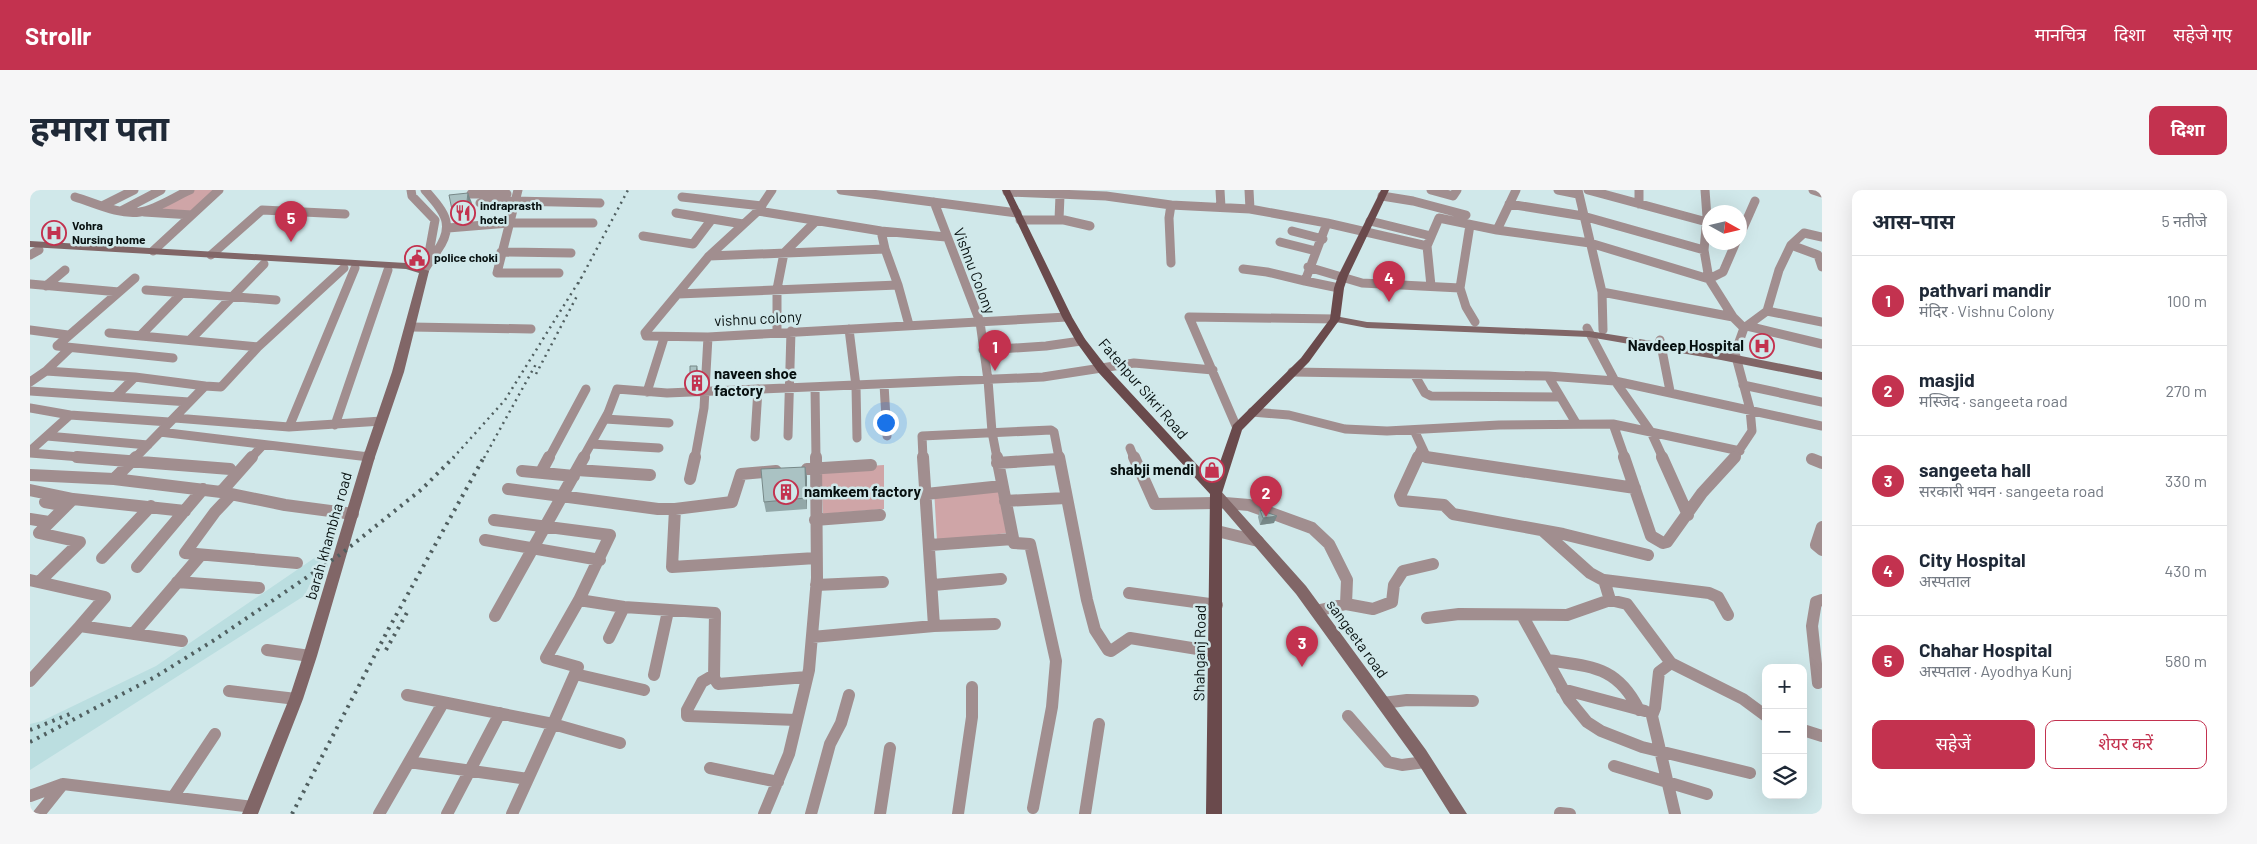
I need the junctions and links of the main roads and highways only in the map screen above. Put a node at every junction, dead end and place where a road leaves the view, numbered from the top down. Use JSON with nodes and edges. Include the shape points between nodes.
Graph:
{"nodes":[{"id":1,"x":1007,"y":191,"type":"edge"},
{"id":2,"x":1383,"y":193,"type":"edge"},
{"id":3,"x":1219,"y":500,"type":"junction"},
{"id":4,"x":1214,"y":814,"type":"edge"}],
"edges":[{"from":1,"to":3,"type":"main road","name":"Fatehpur Sikri Road","via":[[1081,341]]},
{"from":2,"to":3,"type":"main road","name":"Shahganj Road","via":[[1338,288],[1335,319],[1304,360],[1237,428]]},
{"from":3,"to":4,"type":"main road","name":"Shahganj Road","via":[[1216,531]]}]}
